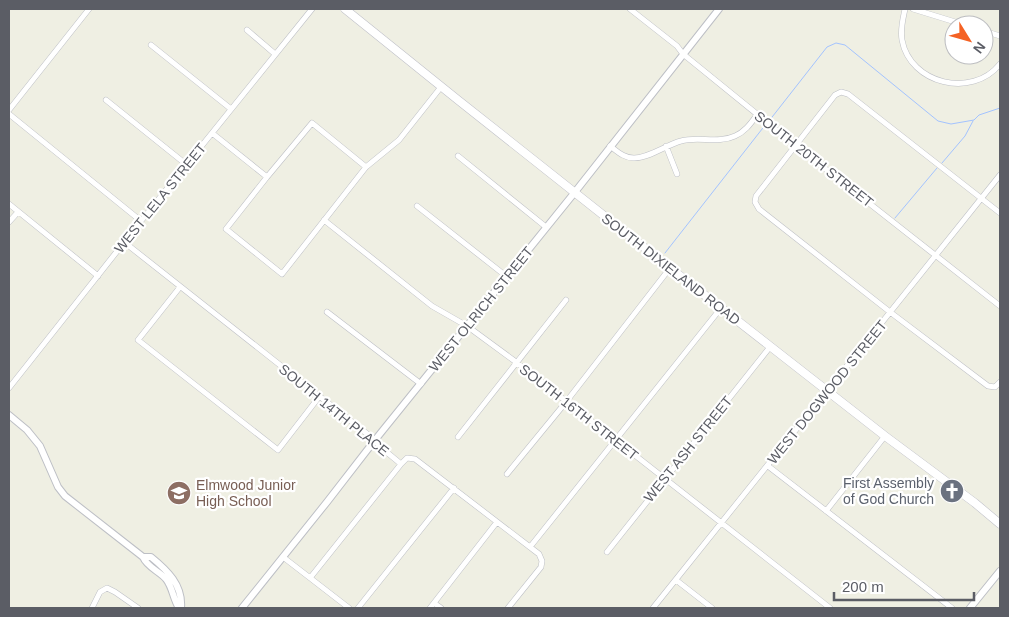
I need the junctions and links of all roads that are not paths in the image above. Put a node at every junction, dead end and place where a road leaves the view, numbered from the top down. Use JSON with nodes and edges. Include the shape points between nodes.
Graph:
{"nodes":[{"id":1,"x":89,"y":9,"type":"edge"},
{"id":2,"x":312,"y":9,"type":"edge"},
{"id":3,"x":345,"y":9,"type":"edge"},
{"id":4,"x":630,"y":9,"type":"edge"},
{"id":5,"x":719,"y":9,"type":"edge"},
{"id":6,"x":905,"y":9,"type":"edge"},
{"id":7,"x":913,"y":9,"type":"edge"},
{"id":8,"x":944,"y":19,"type":"edge"},
{"id":9,"x":246,"y":30,"type":"dead end"},
{"id":10,"x":151,"y":45,"type":"dead end"},
{"id":11,"x":276,"y":54,"type":"junction"},
{"id":12,"x":683,"y":54,"type":"junction"},
{"id":13,"x":1000,"y":64,"type":"edge"},
{"id":14,"x":441,"y":87,"type":"junction"},
{"id":15,"x":106,"y":100,"type":"dead end"},
{"id":16,"x":230,"y":109,"type":"junction"},
{"id":17,"x":9,"y":112,"type":"edge"},
{"id":18,"x":757,"y":114,"type":"junction"},
{"id":19,"x":212,"y":133,"type":"junction"},
{"id":20,"x":610,"y":146,"type":"junction"},
{"id":21,"x":666,"y":146,"type":"junction"},
{"id":22,"x":795,"y":146,"type":"junction"},
{"id":23,"x":458,"y":156,"type":"dead end"},
{"id":24,"x":187,"y":164,"type":"junction"},
{"id":25,"x":366,"y":167,"type":"junction"},
{"id":26,"x":677,"y":174,"type":"dead end"},
{"id":27,"x":1000,"y":175,"type":"edge"},
{"id":28,"x":267,"y":177,"type":"junction"},
{"id":29,"x":575,"y":192,"type":"junction"},
{"id":30,"x":981,"y":198,"type":"junction"},
{"id":31,"x":9,"y":204,"type":"edge"},
{"id":32,"x":417,"y":206,"type":"dead end"},
{"id":33,"x":18,"y":212,"type":"junction"},
{"id":34,"x":1000,"y":213,"type":"edge"},
{"id":35,"x":141,"y":220,"type":"junction"},
{"id":36,"x":324,"y":220,"type":"junction"},
{"id":37,"x":9,"y":222,"type":"edge"},
{"id":38,"x":546,"y":227,"type":"junction"},
{"id":39,"x":124,"y":242,"type":"junction"},
{"id":40,"x":936,"y":255,"type":"junction"},
{"id":41,"x":670,"y":268,"type":"junction"},
{"id":42,"x":98,"y":276,"type":"junction"},
{"id":43,"x":506,"y":276,"type":"junction"},
{"id":44,"x":180,"y":287,"type":"junction"},
{"id":45,"x":566,"y":300,"type":"dead end"},
{"id":46,"x":1000,"y":306,"type":"edge"},
{"id":47,"x":721,"y":308,"type":"junction"},
{"id":48,"x":327,"y":312,"type":"dead end"},
{"id":49,"x":890,"y":312,"type":"junction"},
{"id":50,"x":467,"y":326,"type":"junction"},
{"id":51,"x":770,"y":347,"type":"junction"},
{"id":52,"x":516,"y":362,"type":"junction"},
{"id":53,"x":1000,"y":382,"type":"edge"},
{"id":54,"x":421,"y":384,"type":"junction"},
{"id":55,"x":9,"y":388,"type":"edge"},
{"id":56,"x":828,"y":391,"type":"junction"},
{"id":57,"x":319,"y":397,"type":"junction"},
{"id":58,"x":566,"y":402,"type":"junction"},
{"id":59,"x":9,"y":415,"type":"edge"},
{"id":60,"x":885,"y":436,"type":"junction"},
{"id":61,"x":458,"y":437,"type":"dead end"},
{"id":62,"x":375,"y":440,"type":"junction"},
{"id":63,"x":615,"y":440,"type":"junction"},
{"id":64,"x":401,"y":464,"type":"junction"},
{"id":65,"x":768,"y":466,"type":"junction"},
{"id":66,"x":507,"y":474,"type":"dead end"},
{"id":67,"x":664,"y":479,"type":"junction"},
{"id":68,"x":454,"y":488,"type":"junction"},
{"id":69,"x":826,"y":511,"type":"junction"},
{"id":70,"x":497,"y":522,"type":"junction"},
{"id":71,"x":721,"y":524,"type":"junction"},
{"id":72,"x":1000,"y":524,"type":"edge"},
{"id":73,"x":530,"y":547,"type":"junction"},
{"id":74,"x":607,"y":552,"type":"dead end"},
{"id":75,"x":283,"y":556,"type":"junction"},
{"id":76,"x":1000,"y":571,"type":"edge"},
{"id":77,"x":310,"y":578,"type":"junction"},
{"id":78,"x":676,"y":580,"type":"junction"},
{"id":79,"x":434,"y":603,"type":"junction"},
{"id":80,"x":246,"y":607,"type":"edge"},
{"id":81,"x":92,"y":608,"type":"edge"},
{"id":82,"x":138,"y":608,"type":"edge"},
{"id":83,"x":180,"y":608,"type":"edge"},
{"id":84,"x":350,"y":608,"type":"edge"},
{"id":85,"x":358,"y":608,"type":"edge"},
{"id":86,"x":430,"y":608,"type":"edge"},
{"id":87,"x":441,"y":608,"type":"edge"},
{"id":88,"x":508,"y":608,"type":"edge"},
{"id":89,"x":653,"y":608,"type":"edge"},
{"id":90,"x":712,"y":608,"type":"edge"},
{"id":91,"x":830,"y":608,"type":"edge"},
{"id":92,"x":952,"y":608,"type":"edge"},
{"id":93,"x":970,"y":608,"type":"edge"}],
"edges":[{"from":1,"to":17,"type":"street"},
{"from":2,"to":11,"type":"street","name":"WEST LELA STREET"},
{"from":3,"to":14,"type":"main road","name":"SOUTH DIXIELAND ROAD"},
{"from":4,"to":12,"type":"street","name":"SOUTH 20TH STREET"},
{"from":5,"to":12,"type":"street","name":"WEST OLRICH STREET"},
{"from":6,"to":13,"type":"street","via":[[901,25],[908,55],[915,65],[936,80],[968,84],[984,77]]},
{"from":7,"to":8,"type":"street"},
{"from":9,"to":11,"type":"street"},
{"from":10,"to":16,"type":"street"},
{"from":11,"to":16,"type":"street","name":"WEST LELA STREET"},
{"from":12,"to":18,"type":"street","name":"SOUTH 20TH STREET"},
{"from":12,"to":20,"type":"street","name":"WEST OLRICH STREET"},
{"from":14,"to":25,"type":"street","via":[[400,140]]},
{"from":14,"to":29,"type":"main road","name":"SOUTH DIXIELAND ROAD"},
{"from":15,"to":24,"type":"street"},
{"from":16,"to":19,"type":"street","name":"WEST LELA STREET"},
{"from":17,"to":35,"type":"street"},
{"from":18,"to":21,"type":"street","via":[[744,130],[731,138],[682,140]]},
{"from":18,"to":22,"type":"street","name":"SOUTH 20TH STREET"},
{"from":19,"to":24,"type":"street","name":"WEST LELA STREET"},
{"from":19,"to":28,"type":"street"},
{"from":20,"to":21,"type":"street","via":[[622,156],[641,158]]},
{"from":20,"to":29,"type":"street","name":"WEST OLRICH STREET"},
{"from":21,"to":26,"type":"street"},
{"from":22,"to":30,"type":"street","via":[[835,95],[840,92],[848,94]]},
{"from":22,"to":40,"type":"street","name":"SOUTH 20TH STREET"},
{"from":22,"to":49,"type":"street","via":[[756,196],[759,209]]},
{"from":23,"to":38,"type":"street"},
{"from":24,"to":35,"type":"street","name":"WEST LELA STREET"},
{"from":25,"to":28,"type":"street","via":[[312,123]]},
{"from":25,"to":36,"type":"street"},
{"from":27,"to":30,"type":"street","name":"WEST DOGWOOD STREET"},
{"from":28,"to":36,"type":"street","via":[[226,230],[282,274]]},
{"from":29,"to":38,"type":"street","name":"WEST OLRICH STREET"},
{"from":29,"to":41,"type":"main road","name":"SOUTH DIXIELAND ROAD"},
{"from":30,"to":34,"type":"street"},
{"from":30,"to":40,"type":"street","name":"WEST DOGWOOD STREET"},
{"from":31,"to":33,"type":"street"},
{"from":32,"to":43,"type":"street"},
{"from":33,"to":37,"type":"street"},
{"from":33,"to":42,"type":"street"},
{"from":35,"to":39,"type":"street","name":"WEST LELA STREET"},
{"from":36,"to":50,"type":"street","name":"SOUTH 16TH STREET","via":[[432,306]]},
{"from":38,"to":43,"type":"street","name":"WEST OLRICH STREET"},
{"from":39,"to":42,"type":"street","name":"WEST LELA STREET"},
{"from":39,"to":44,"type":"street","name":"SOUTH 14TH PLACE"},
{"from":40,"to":46,"type":"street","name":"SOUTH 20TH STREET"},
{"from":40,"to":49,"type":"street","name":"WEST DOGWOOD STREET"},
{"from":41,"to":47,"type":"main road","name":"SOUTH DIXIELAND ROAD"},
{"from":41,"to":58,"type":"street"},
{"from":42,"to":55,"type":"street","name":"WEST LELA STREET"},
{"from":43,"to":50,"type":"street","name":"WEST OLRICH STREET"},
{"from":44,"to":57,"type":"street","name":"SOUTH 14TH PLACE"},
{"from":44,"to":57,"type":"street","via":[[138,340],[278,450]]},
{"from":45,"to":52,"type":"street"},
{"from":47,"to":51,"type":"main road","name":"SOUTH DIXIELAND ROAD"},
{"from":47,"to":63,"type":"street"},
{"from":48,"to":54,"type":"street"},
{"from":49,"to":53,"type":"street","via":[[988,386],[995,387]]},
{"from":49,"to":56,"type":"street","name":"WEST DOGWOOD STREET"},
{"from":50,"to":52,"type":"street","name":"SOUTH 16TH STREET"},
{"from":50,"to":54,"type":"street","name":"WEST OLRICH STREET"},
{"from":51,"to":56,"type":"main road","name":"SOUTH DIXIELAND ROAD"},
{"from":51,"to":67,"type":"street","name":"WEST ASH STREET"},
{"from":52,"to":58,"type":"street","name":"SOUTH 16TH STREET"},
{"from":52,"to":61,"type":"street"},
{"from":54,"to":62,"type":"street","name":"WEST OLRICH STREET"},
{"from":56,"to":60,"type":"main road","name":"SOUTH DIXIELAND ROAD"},
{"from":56,"to":65,"type":"street","name":"WEST DOGWOOD STREET"},
{"from":57,"to":62,"type":"street","name":"SOUTH 14TH PLACE"},
{"from":58,"to":63,"type":"street","name":"SOUTH 16TH STREET"},
{"from":58,"to":66,"type":"street"},
{"from":59,"to":83,"type":"street","via":[[40,446],[58,487],[66,496],[143,556],[151,557],[168,571],[178,588]]},
{"from":60,"to":69,"type":"street"},
{"from":60,"to":72,"type":"main road","name":"SOUTH DIXIELAND ROAD"},
{"from":62,"to":64,"type":"street","name":"SOUTH 14TH PLACE"},
{"from":62,"to":75,"type":"street","name":"WEST OLRICH STREET"},
{"from":63,"to":67,"type":"street","name":"SOUTH 16TH STREET"},
{"from":63,"to":73,"type":"street"},
{"from":64,"to":68,"type":"street","name":"SOUTH 14TH PLACE","via":[[407,458],[415,459]]},
{"from":64,"to":77,"type":"street"},
{"from":65,"to":69,"type":"street"},
{"from":65,"to":71,"type":"street","name":"WEST DOGWOOD STREET"},
{"from":67,"to":71,"type":"street","name":"SOUTH 16TH STREET"},
{"from":67,"to":74,"type":"street","name":"WEST ASH STREET"},
{"from":68,"to":70,"type":"street","name":"SOUTH 14TH PLACE"},
{"from":68,"to":85,"type":"street"},
{"from":69,"to":92,"type":"street"},
{"from":70,"to":73,"type":"street","name":"SOUTH 14TH PLACE"},
{"from":70,"to":79,"type":"street"},
{"from":71,"to":78,"type":"street","name":"WEST DOGWOOD STREET"},
{"from":71,"to":91,"type":"street","name":"SOUTH 16TH STREET"},
{"from":73,"to":88,"type":"street","name":"SOUTH 14TH PLACE","via":[[541,557],[542,563]]},
{"from":75,"to":77,"type":"street"},
{"from":75,"to":80,"type":"street","name":"WEST OLRICH STREET"},
{"from":76,"to":93,"type":"street"},
{"from":77,"to":84,"type":"street"},
{"from":78,"to":89,"type":"street","name":"WEST DOGWOOD STREET"},
{"from":78,"to":90,"type":"street"},
{"from":79,"to":86,"type":"street"},
{"from":79,"to":87,"type":"street"},
{"from":81,"to":82,"type":"street","via":[[100,592],[107,588]]}]}
